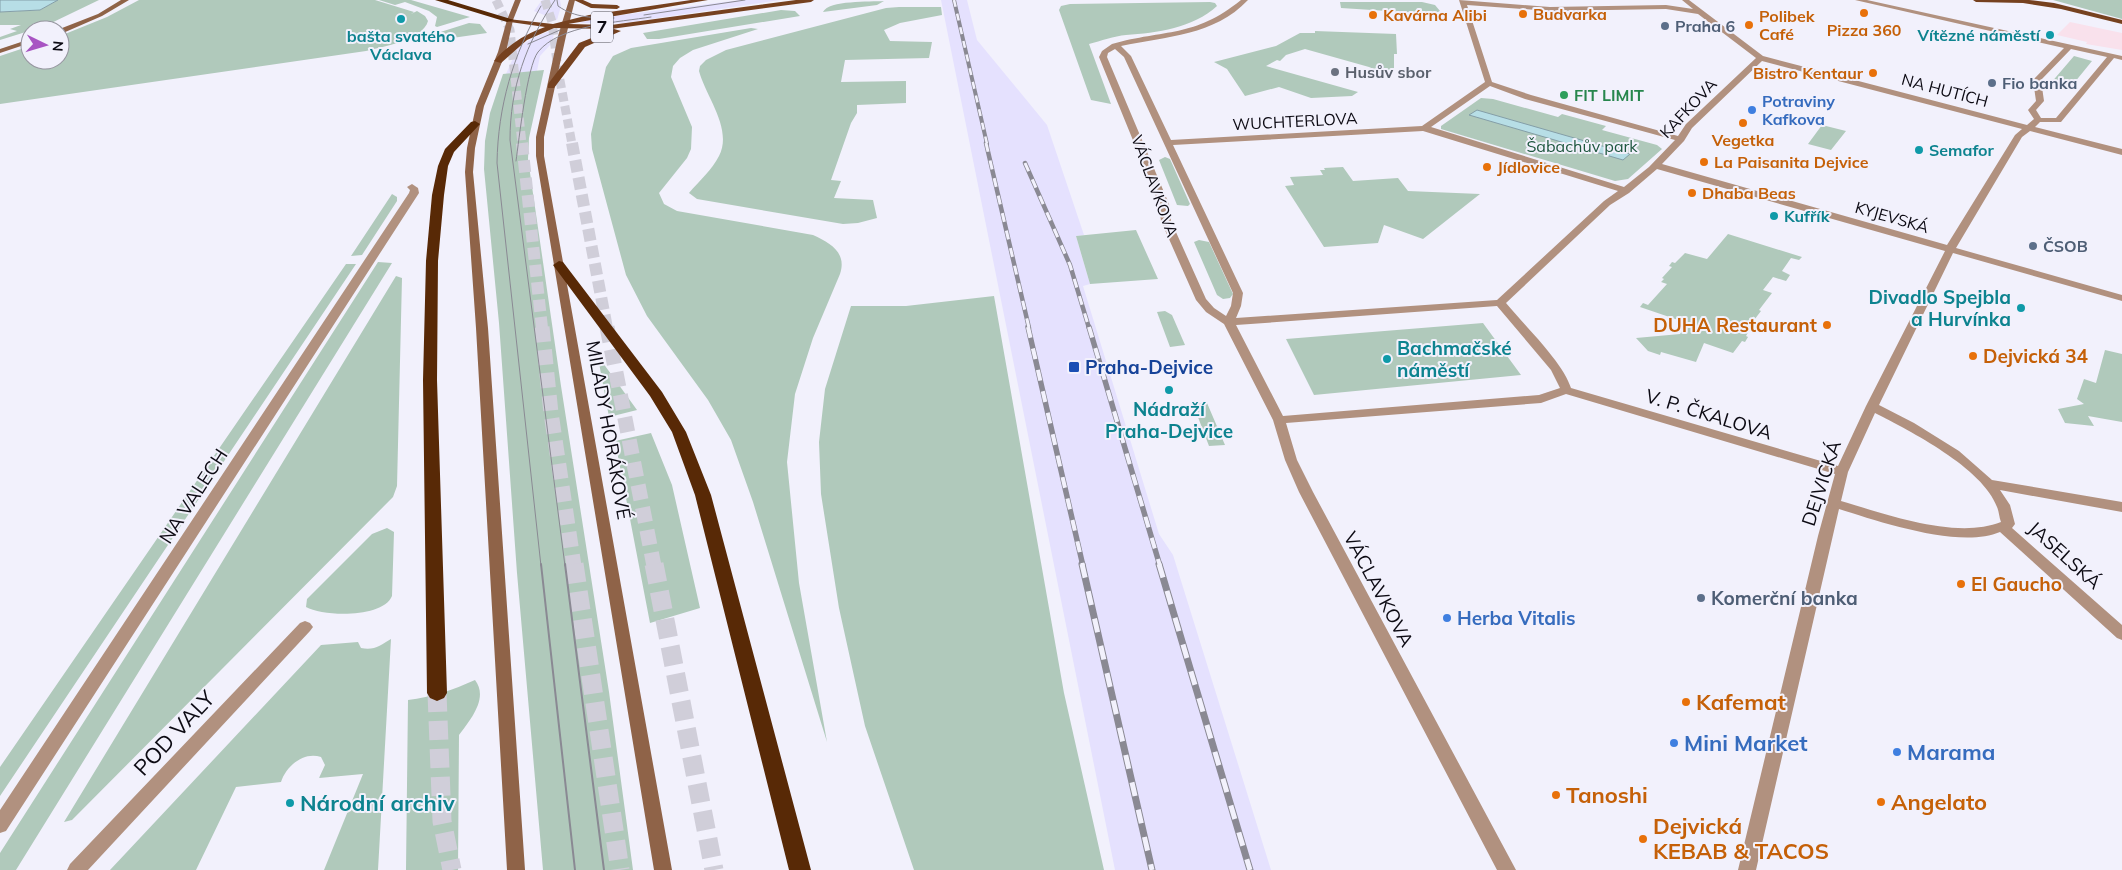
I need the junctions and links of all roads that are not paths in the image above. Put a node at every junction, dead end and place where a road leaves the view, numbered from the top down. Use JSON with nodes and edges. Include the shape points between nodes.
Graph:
{"nodes":[{"id":1,"x":126,"y":0,"type":"edge"},
{"id":2,"x":439,"y":0,"type":"edge"},
{"id":3,"x":518,"y":0,"type":"edge"},
{"id":4,"x":572,"y":0,"type":"edge"},
{"id":5,"x":577,"y":0,"type":"edge"},
{"id":6,"x":689,"y":0,"type":"edge"},
{"id":7,"x":704,"y":0,"type":"edge"},
{"id":8,"x":811,"y":0,"type":"edge"},
{"id":9,"x":1246,"y":0,"type":"edge"},
{"id":10,"x":1684,"y":0,"type":"edge"},
{"id":11,"x":1858,"y":0,"type":"edge"},
{"id":12,"x":1976,"y":0,"type":"edge"},
{"id":13,"x":2042,"y":0,"type":"edge"},
{"id":14,"x":1463,"y":2,"type":"edge"},
{"id":15,"x":2061,"y":7,"type":"junction"},
{"id":16,"x":1700,"y":12,"type":"junction"},
{"id":17,"x":510,"y":20,"type":"junction"},
{"id":18,"x":2122,"y":22,"type":"edge"},
{"id":19,"x":565,"y":24,"type":"junction"},
{"id":20,"x":641,"y":24,"type":"junction"},
{"id":21,"x":553,"y":26,"type":"junction"},
{"id":22,"x":70,"y":27,"type":"edge"},
{"id":23,"x":20,"y":45,"type":"edge"},
{"id":24,"x":1117,"y":46,"type":"junction"},
{"id":25,"x":2069,"y":47,"type":"junction"},
{"id":26,"x":0,"y":51,"type":"edge"},
{"id":27,"x":2112,"y":56,"type":"junction"},
{"id":28,"x":1760,"y":58,"type":"junction"},
{"id":29,"x":2122,"y":58,"type":"edge"},
{"id":30,"x":498,"y":61,"type":"junction"},
{"id":31,"x":1489,"y":82,"type":"junction"},
{"id":32,"x":551,"y":86,"type":"junction"},
{"id":33,"x":2038,"y":120,"type":"junction"},
{"id":34,"x":476,"y":124,"type":"junction"},
{"id":35,"x":2027,"y":127,"type":"junction"},
{"id":36,"x":1424,"y":128,"type":"junction"},
{"id":37,"x":1681,"y":139,"type":"junction"},
{"id":38,"x":1168,"y":143,"type":"junction"},
{"id":39,"x":2122,"y":152,"type":"edge"},
{"id":40,"x":1654,"y":165,"type":"junction"},
{"id":41,"x":412,"y":187,"type":"dead end"},
{"id":42,"x":1626,"y":191,"type":"junction"},
{"id":43,"x":1950,"y":249,"type":"junction"},
{"id":44,"x":559,"y":265,"type":"junction"},
{"id":45,"x":2122,"y":298,"type":"edge"},
{"id":46,"x":1500,"y":302,"type":"junction"},
{"id":47,"x":1229,"y":322,"type":"junction"},
{"id":48,"x":1566,"y":390,"type":"junction"},
{"id":49,"x":1872,"y":406,"type":"junction"},
{"id":50,"x":1279,"y":420,"type":"junction"},
{"id":51,"x":1842,"y":472,"type":"junction"},
{"id":52,"x":1991,"y":484,"type":"junction"},
{"id":53,"x":1833,"y":503,"type":"junction"},
{"id":54,"x":2122,"y":508,"type":"edge"},
{"id":55,"x":2003,"y":527,"type":"junction"},
{"id":56,"x":305,"y":627,"type":"dead end"},
{"id":57,"x":2122,"y":634,"type":"edge"},
{"id":58,"x":437,"y":693,"type":"tunnel mouth"},
{"id":59,"x":0,"y":825,"type":"edge"},
{"id":60,"x":76,"y":870,"type":"edge"},
{"id":61,"x":516,"y":870,"type":"edge"},
{"id":62,"x":663,"y":870,"type":"edge"},
{"id":63,"x":800,"y":870,"type":"edge"},
{"id":64,"x":1507,"y":870,"type":"edge"},
{"id":65,"x":1747,"y":870,"type":"edge"}],
"edges":[{"from":1,"to":22,"type":"main road"},
{"from":2,"to":17,"type":"highway"},
{"from":3,"to":17,"type":"main road"},
{"from":4,"to":19,"type":"main road","name":"MILADY HORÁKOVÉ"},
{"from":5,"to":6,"type":"main road","via":[[591,6],[615,7]]},
{"from":7,"to":19,"type":"main road","number":"7"},
{"from":8,"to":20,"type":"main road","number":"7"},
{"from":9,"to":24,"type":"street","via":[[1198,29]]},
{"from":10,"to":16,"type":"street"},
{"from":11,"to":25,"type":"street"},
{"from":12,"to":15,"type":"main road","via":[[2023,1]]},
{"from":13,"to":15,"type":"main road"},
{"from":14,"to":16,"type":"street","via":[[1550,9],[1666,7]]},
{"from":14,"to":31,"type":"street"},
{"from":15,"to":18,"type":"main road"},
{"from":16,"to":28,"type":"street"},
{"from":17,"to":21,"type":"main road"},
{"from":17,"to":30,"type":"main road"},
{"from":19,"to":20,"type":"main road","number":"7","via":[[599,28]]},
{"from":19,"to":21,"type":"main road"},
{"from":19,"to":32,"type":"main road","name":"MILADY HORÁKOVÉ"},
{"from":20,"to":32,"type":"main road","via":[[585,43]]},
{"from":21,"to":30,"type":"main road","via":[[522,40]]},
{"from":23,"to":26,"type":"main road"},
{"from":24,"to":38,"type":"street","name":"VÁCLAVKOVA","via":[[1128,56]]},
{"from":24,"to":47,"type":"street","name":"VÁCLAVKOVA","via":[[1107,50],[1103,57],[1164,204],[1166,221],[1201,300]]},
{"from":25,"to":27,"type":"street"},
{"from":25,"to":33,"type":"street","via":[[2037,80],[2040,101],[2032,110]]},
{"from":27,"to":29,"type":"street"},
{"from":27,"to":33,"type":"street","name":"DEJVICKÁ","via":[[2058,120]]},
{"from":28,"to":35,"type":"street","name":"NA HUTÍCH"},
{"from":28,"to":37,"type":"street","name":"KAFKOVA","via":[[1688,126]]},
{"from":30,"to":34,"type":"main road"},
{"from":31,"to":36,"type":"street"},
{"from":31,"to":37,"type":"street","via":[[1528,97]]},
{"from":32,"to":44,"type":"main road","name":"MILADY HORÁKOVÉ","via":[[540,137],[540,156]]},
{"from":33,"to":35,"type":"street","name":"DEJVICKÁ"},
{"from":34,"to":58,"type":"highway","via":[[449,151],[445,161],[438,195],[432,262],[430,371]]},
{"from":34,"to":61,"type":"main road","via":[[469,172]]},
{"from":35,"to":39,"type":"street","name":"NA HUTÍCH"},
{"from":35,"to":43,"type":"street","name":"DEJVICKÁ"},
{"from":36,"to":38,"type":"street","name":"WUCHTERLOVA"},
{"from":36,"to":42,"type":"street","name":"WUCHTERLOVA"},
{"from":37,"to":40,"type":"street","name":"KAFKOVA"},
{"from":38,"to":47,"type":"street","name":"VÁCLAVKOVA","via":[[1238,293]]},
{"from":40,"to":42,"type":"street","name":"KAFKOVA"},
{"from":40,"to":43,"type":"street","name":"KYJEVSKÁ"},
{"from":41,"to":59,"type":"street","name":"NA VALECH","via":[[414,193]]},
{"from":42,"to":46,"type":"street","name":"KAFKOVA","via":[[1607,203]]},
{"from":43,"to":45,"type":"street","name":"KYJEVSKÁ"},
{"from":43,"to":49,"type":"street","name":"DEJVICKÁ"},
{"from":44,"to":62,"type":"main road","name":"MILADY HORÁKOVÉ"},
{"from":44,"to":63,"type":"highway","via":[[657,395],[692,464]]},
{"from":46,"to":47,"type":"street"},
{"from":46,"to":48,"type":"street","via":[[1555,368]]},
{"from":47,"to":50,"type":"street","name":"VÁCLAVKOVA"},
{"from":48,"to":50,"type":"street","via":[[1541,399]]},
{"from":48,"to":51,"type":"street","name":"V. P. ČKALOVA"},
{"from":49,"to":51,"type":"street","name":"DEJVICKÁ"},
{"from":49,"to":52,"type":"street","via":[[1922,433]]},
{"from":50,"to":64,"type":"street","name":"VÁCLAVKOVA","via":[[1291,460],[1306,492]]},
{"from":51,"to":53,"type":"street","name":"DEJVICKÁ"},
{"from":52,"to":54,"type":"street"},
{"from":52,"to":55,"type":"street","via":[[2003,501],[2008,517],[2008,524]]},
{"from":53,"to":55,"type":"street","via":[[1891,521],[1951,531],[1986,532]]},
{"from":53,"to":65,"type":"street","name":"DEJVICKÁ"},
{"from":55,"to":57,"type":"street","name":"JASELSKÁ"},
{"from":56,"to":60,"type":"street","name":"POD VALY"}]}
